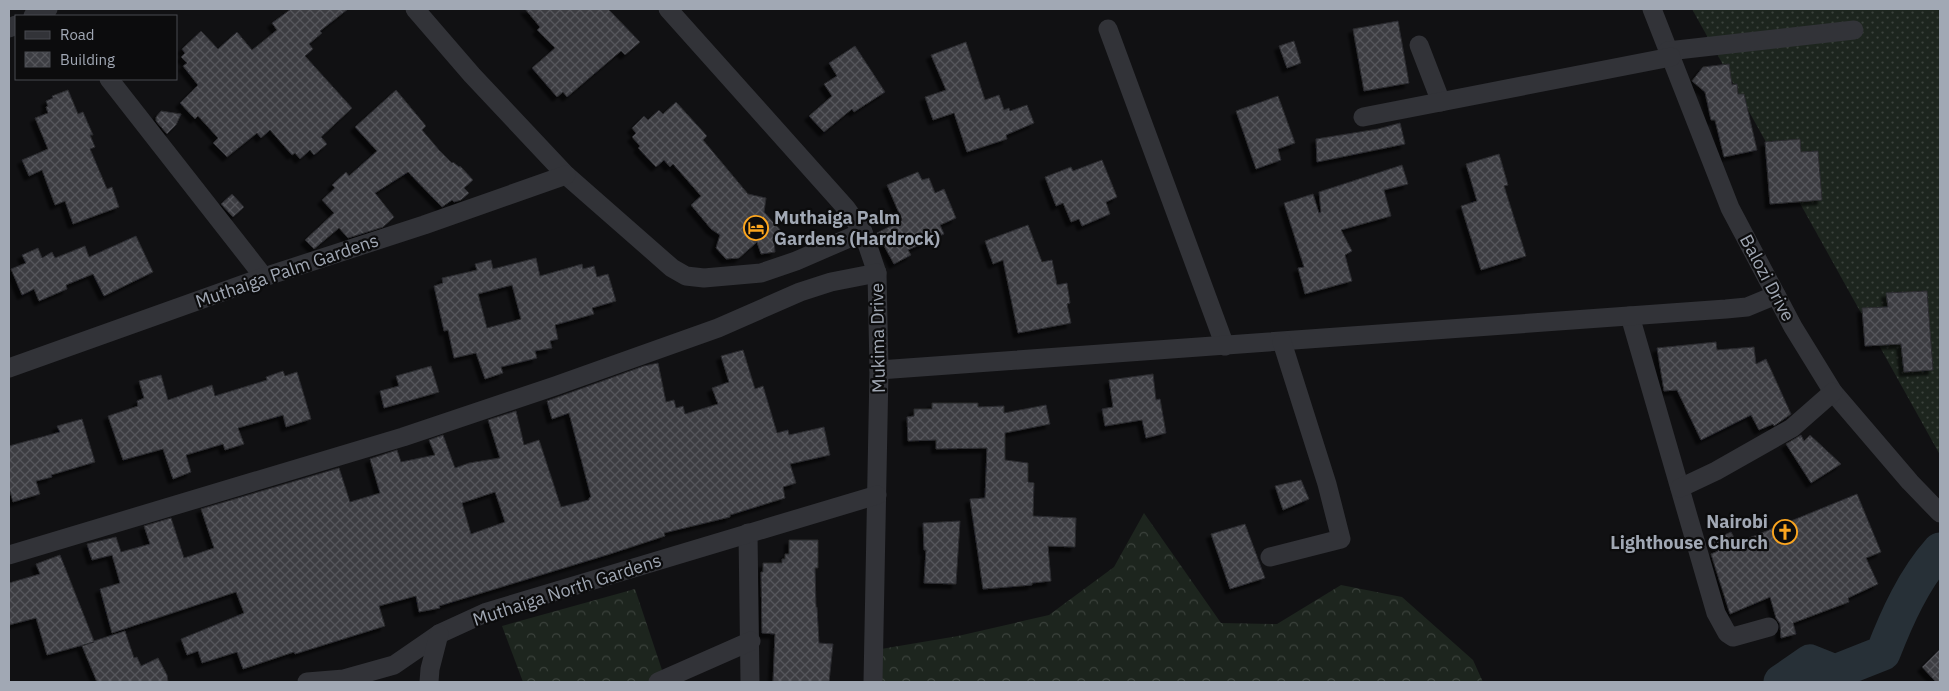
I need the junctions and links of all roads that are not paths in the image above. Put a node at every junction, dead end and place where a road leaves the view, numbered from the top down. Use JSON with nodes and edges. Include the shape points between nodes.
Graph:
{"nodes":[{"id":1,"x":48,"y":9,"type":"edge"},
{"id":2,"x":415,"y":9,"type":"edge"},
{"id":3,"x":668,"y":9,"type":"edge"},
{"id":4,"x":1652,"y":9,"type":"edge"},
{"id":5,"x":35,"y":15,"type":"edge"},
{"id":6,"x":1108,"y":29,"type":"dead end"},
{"id":7,"x":1854,"y":30,"type":"dead end"},
{"id":8,"x":1419,"y":45,"type":"dead end"},
{"id":9,"x":1670,"y":54,"type":"junction"},
{"id":10,"x":110,"y":80,"type":"edge"},
{"id":11,"x":1441,"y":102,"type":"junction"},
{"id":12,"x":1363,"y":117,"type":"dead end"},
{"id":13,"x":566,"y":175,"type":"junction"},
{"id":14,"x":863,"y":232,"type":"junction"},
{"id":15,"x":877,"y":273,"type":"junction"},
{"id":16,"x":264,"y":277,"type":"junction"},
{"id":17,"x":1776,"y":295,"type":"junction"},
{"id":18,"x":1630,"y":316,"type":"junction"},
{"id":19,"x":1282,"y":342,"type":"junction"},
{"id":20,"x":1225,"y":346,"type":"junction"},
{"id":21,"x":9,"y":368,"type":"edge"},
{"id":22,"x":879,"y":370,"type":"junction"},
{"id":23,"x":1833,"y":392,"type":"junction"},
{"id":24,"x":1680,"y":488,"type":"junction"},
{"id":25,"x":877,"y":495,"type":"junction"},
{"id":26,"x":1940,"y":513,"type":"edge"},
{"id":27,"x":748,"y":533,"type":"junction"},
{"id":28,"x":9,"y":555,"type":"edge"},
{"id":29,"x":1270,"y":556,"type":"dead end"},
{"id":30,"x":1769,"y":626,"type":"dead end"},
{"id":31,"x":440,"y":634,"type":"junction"},
{"id":32,"x":751,"y":641,"type":"junction"},
{"id":33,"x":307,"y":682,"type":"edge"},
{"id":34,"x":429,"y":682,"type":"edge"},
{"id":35,"x":658,"y":682,"type":"edge"},
{"id":36,"x":750,"y":682,"type":"edge"},
{"id":37,"x":874,"y":682,"type":"edge"}],
"edges":[{"from":1,"to":5,"type":"street"},
{"from":2,"to":13,"type":"street"},
{"from":3,"to":14,"type":"street","name":"Mukima Drive","via":[[831,191]]},
{"from":4,"to":9,"type":"street","name":"Balozi Drive"},
{"from":6,"to":20,"type":"street"},
{"from":7,"to":9,"type":"street"},
{"from":8,"to":11,"type":"street"},
{"from":9,"to":11,"type":"street"},
{"from":9,"to":17,"type":"street","name":"Balozi Drive","via":[[1730,208]]},
{"from":10,"to":16,"type":"street"},
{"from":11,"to":12,"type":"street"},
{"from":13,"to":14,"type":"street","via":[[672,268],[686,276],[704,278],[761,273]]},
{"from":13,"to":16,"type":"street","name":"Muthaiga Palm Gardens","via":[[424,226]]},
{"from":14,"to":15,"type":"street","name":"Mukima Drive"},
{"from":15,"to":22,"type":"street","name":"Mukima Drive"},
{"from":15,"to":28,"type":"street","via":[[800,292],[718,328],[403,437]]},
{"from":16,"to":21,"type":"street","name":"Muthaiga Palm Gardens"},
{"from":17,"to":18,"type":"street","via":[[1747,307]]},
{"from":17,"to":23,"type":"street","name":"Balozi Drive"},
{"from":18,"to":19,"type":"street"},
{"from":18,"to":24,"type":"street"},
{"from":19,"to":20,"type":"street"},
{"from":19,"to":29,"type":"street","via":[[1327,484],[1340,539]]},
{"from":20,"to":22,"type":"street"},
{"from":22,"to":25,"type":"street","name":"Mukima Drive"},
{"from":23,"to":24,"type":"street","via":[[1792,428]]},
{"from":23,"to":26,"type":"street","name":"Balozi Drive"},
{"from":24,"to":30,"type":"street","via":[[1716,613],[1727,633],[1733,637]]},
{"from":25,"to":27,"type":"street","name":"Muthaiga North Gardens"},
{"from":25,"to":37,"type":"street","name":"Mukima Drive"},
{"from":27,"to":31,"type":"street","name":"Muthaiga North Gardens","via":[[487,612]]},
{"from":27,"to":32,"type":"street"},
{"from":31,"to":33,"type":"street","name":"Muthaiga North Gardens","via":[[394,665],[344,679]]},
{"from":31,"to":34,"type":"street"},
{"from":32,"to":35,"type":"street"},
{"from":32,"to":36,"type":"street"}]}
